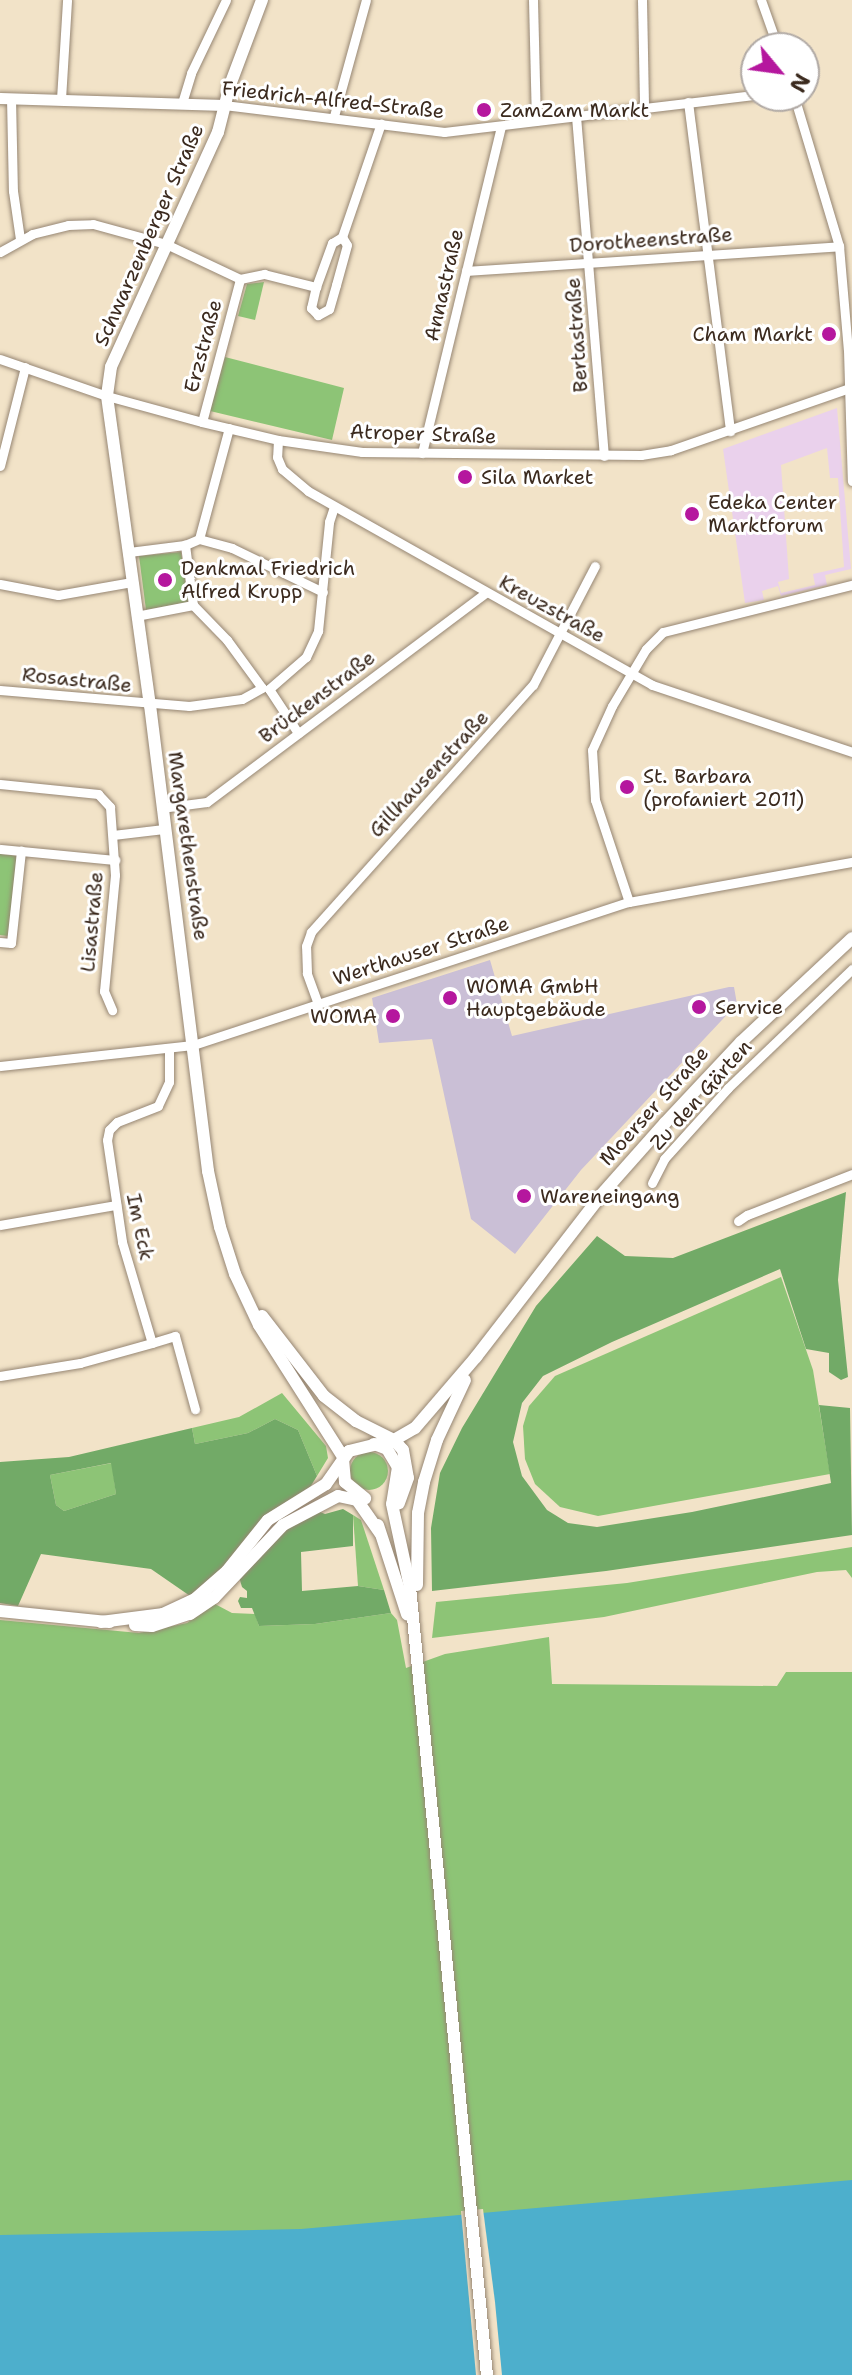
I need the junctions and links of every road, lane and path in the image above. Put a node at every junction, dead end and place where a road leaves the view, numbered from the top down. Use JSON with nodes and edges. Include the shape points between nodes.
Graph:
{"nodes":[{"id":1,"x":67,"y":0,"type":"edge"},
{"id":2,"x":226,"y":0,"type":"edge"},
{"id":3,"x":262,"y":0,"type":"edge"},
{"id":4,"x":366,"y":0,"type":"edge"},
{"id":5,"x":533,"y":0,"type":"edge"},
{"id":6,"x":642,"y":0,"type":"edge"},
{"id":7,"x":761,"y":0,"type":"edge"},
{"id":8,"x":772,"y":32,"type":"edge"},
{"id":9,"x":740,"y":97,"type":"edge"},
{"id":10,"x":6,"y":98,"type":"edge"},
{"id":11,"x":61,"y":99,"type":"junction"},
{"id":12,"x":688,"y":102,"type":"junction"},
{"id":13,"x":182,"y":103,"type":"junction"},
{"id":14,"x":224,"y":105,"type":"junction"},
{"id":15,"x":644,"y":107,"type":"junction"},
{"id":16,"x":799,"y":112,"type":"edge"},
{"id":17,"x":334,"y":116,"type":"junction"},
{"id":18,"x":576,"y":116,"type":"junction"},
{"id":19,"x":536,"y":121,"type":"junction"},
{"id":20,"x":381,"y":123,"type":"junction"},
{"id":21,"x":501,"y":126,"type":"junction"},
{"id":22,"x":342,"y":237,"type":"junction"},
{"id":23,"x":20,"y":239,"type":"junction"},
{"id":24,"x":166,"y":244,"type":"junction"},
{"id":25,"x":839,"y":246,"type":"junction"},
{"id":26,"x":0,"y":252,"type":"edge"},
{"id":27,"x":707,"y":253,"type":"junction"},
{"id":28,"x":852,"y":260,"type":"edge"},
{"id":29,"x":841,"y":261,"type":"junction"},
{"id":30,"x":590,"y":263,"type":"junction"},
{"id":31,"x":466,"y":271,"type":"junction"},
{"id":32,"x":240,"y":279,"type":"junction"},
{"id":33,"x":316,"y":287,"type":"junction"},
{"id":34,"x":0,"y":359,"type":"edge"},
{"id":35,"x":25,"y":367,"type":"junction"},
{"id":36,"x":849,"y":388,"type":"edge"},
{"id":37,"x":107,"y":396,"type":"junction"},
{"id":38,"x":202,"y":422,"type":"junction"},
{"id":39,"x":229,"y":428,"type":"junction"},
{"id":40,"x":730,"y":431,"type":"junction"},
{"id":41,"x":278,"y":440,"type":"junction"},
{"id":42,"x":422,"y":453,"type":"junction"},
{"id":43,"x":604,"y":456,"type":"junction"},
{"id":44,"x":0,"y":466,"type":"edge"},
{"id":45,"x":852,"y":481,"type":"edge"},
{"id":46,"x":334,"y":507,"type":"junction"},
{"id":47,"x":199,"y":539,"type":"junction"},
{"id":48,"x":185,"y":545,"type":"junction"},
{"id":49,"x":129,"y":552,"type":"junction"},
{"id":50,"x":595,"y":566,"type":"dead end"},
{"id":51,"x":132,"y":582,"type":"junction"},
{"id":52,"x":0,"y":584,"type":"edge"},
{"id":53,"x":852,"y":585,"type":"edge"},
{"id":54,"x":323,"y":592,"type":"junction"},
{"id":55,"x":485,"y":593,"type":"junction"},
{"id":56,"x":193,"y":605,"type":"junction"},
{"id":57,"x":136,"y":616,"type":"junction"},
{"id":58,"x":560,"y":635,"type":"junction"},
{"id":59,"x":631,"y":673,"type":"junction"},
{"id":60,"x":265,"y":689,"type":"junction"},
{"id":61,"x":0,"y":690,"type":"edge"},
{"id":62,"x":150,"y":705,"type":"junction"},
{"id":63,"x":298,"y":733,"type":"junction"},
{"id":64,"x":852,"y":752,"type":"edge"},
{"id":65,"x":0,"y":784,"type":"edge"},
{"id":66,"x":161,"y":808,"type":"junction"},
{"id":67,"x":164,"y":829,"type":"junction"},
{"id":68,"x":113,"y":835,"type":"junction"},
{"id":69,"x":0,"y":849,"type":"edge"},
{"id":70,"x":21,"y":851,"type":"junction"},
{"id":71,"x":115,"y":860,"type":"junction"},
{"id":72,"x":852,"y":862,"type":"edge"},
{"id":73,"x":629,"y":902,"type":"junction"},
{"id":74,"x":852,"y":938,"type":"edge"},
{"id":75,"x":0,"y":942,"type":"edge"},
{"id":76,"x":852,"y":969,"type":"edge"},
{"id":77,"x":318,"y":1004,"type":"junction"},
{"id":78,"x":112,"y":1010,"type":"dead end"},
{"id":79,"x":193,"y":1045,"type":"junction"},
{"id":80,"x":169,"y":1049,"type":"junction"},
{"id":81,"x":0,"y":1066,"type":"edge"},
{"id":82,"x":852,"y":1174,"type":"edge"},
{"id":83,"x":652,"y":1183,"type":"dead end"},
{"id":84,"x":116,"y":1205,"type":"junction"},
{"id":85,"x":738,"y":1221,"type":"dead end"},
{"id":86,"x":0,"y":1225,"type":"edge"},
{"id":87,"x":248,"y":1298,"type":"junction"},
{"id":88,"x":152,"y":1343,"type":"junction"},
{"id":89,"x":476,"y":1357,"type":"junction"},
{"id":90,"x":0,"y":1376,"type":"edge"},
{"id":91,"x":195,"y":1409,"type":"dead end"},
{"id":92,"x":394,"y":1440,"type":"junction"},
{"id":93,"x":374,"y":1444,"type":"junction"},
{"id":94,"x":343,"y":1457,"type":"junction"},
{"id":95,"x":394,"y":1520,"type":"junction"},
{"id":96,"x":380,"y":1533,"type":"junction"},
{"id":97,"x":0,"y":1611,"type":"edge"},
{"id":98,"x":101,"y":1622,"type":"junction"},
{"id":99,"x":414,"y":1636,"type":"junction"},
{"id":100,"x":487,"y":2375,"type":"edge"}],
"edges":[{"from":1,"to":11,"type":"street"},
{"from":2,"to":13,"type":"street","name":"Schwarzenberger Straße"},
{"from":3,"to":14,"type":"main road","name":"Schwarzenberger Straße"},
{"from":4,"to":17,"type":"street"},
{"from":5,"to":19,"type":"street"},
{"from":6,"to":15,"type":"street"},
{"from":7,"to":8,"type":"street"},
{"from":9,"to":12,"type":"street","name":"Friedrich-Alfred-Straße"},
{"from":10,"to":11,"type":"street","name":"Friedrich-Alfred-Straße"},
{"from":10,"to":23,"type":"street"},
{"from":11,"to":13,"type":"street","name":"Friedrich-Alfred-Straße"},
{"from":12,"to":15,"type":"street","name":"Friedrich-Alfred-Straße"},
{"from":12,"to":27,"type":"street"},
{"from":13,"to":14,"type":"street","name":"Friedrich-Alfred-Straße"},
{"from":14,"to":17,"type":"street","name":"Friedrich-Alfred-Straße"},
{"from":14,"to":24,"type":"main road","name":"Schwarzenberger Straße","via":[[218,132]]},
{"from":15,"to":18,"type":"street","name":"Friedrich-Alfred-Straße"},
{"from":16,"to":25,"type":"street"},
{"from":17,"to":20,"type":"street","name":"Friedrich-Alfred-Straße"},
{"from":18,"to":19,"type":"street","name":"Friedrich-Alfred-Straße"},
{"from":18,"to":30,"type":"street","name":"Bertastraße"},
{"from":19,"to":21,"type":"street","name":"Friedrich-Alfred-Straße"},
{"from":20,"to":21,"type":"street","name":"Friedrich-Alfred-Straße","via":[[444,132]]},
{"from":20,"to":22,"type":"street"},
{"from":21,"to":31,"type":"street","name":"Annastraße"},
{"from":22,"to":33,"type":"street","via":[[332,243]]},
{"from":22,"to":33,"type":"street","via":[[347,245],[329,309],[318,315],[311,308]]},
{"from":23,"to":24,"type":"street","via":[[68,225],[93,224]]},
{"from":23,"to":26,"type":"street"},
{"from":24,"to":32,"type":"street"},
{"from":24,"to":37,"type":"main road","name":"Schwarzenberger Straße","via":[[111,367]]},
{"from":25,"to":27,"type":"street","name":"Dorotheenstraße"},
{"from":25,"to":29,"type":"street"},
{"from":27,"to":30,"type":"street","name":"Dorotheenstraße"},
{"from":27,"to":40,"type":"street"},
{"from":28,"to":29,"type":"street"},
{"from":29,"to":36,"type":"street"},
{"from":30,"to":31,"type":"street","name":"Dorotheenstraße"},
{"from":30,"to":43,"type":"street","name":"Bertastraße"},
{"from":31,"to":42,"type":"street","name":"Annastraße"},
{"from":32,"to":33,"type":"street","via":[[264,274]]},
{"from":32,"to":38,"type":"street","name":"Erzstraße"},
{"from":34,"to":35,"type":"street","name":"Atroper Straße"},
{"from":35,"to":37,"type":"street","name":"Atroper Straße"},
{"from":35,"to":44,"type":"street"},
{"from":36,"to":40,"type":"street","name":"Atroper Straße"},
{"from":36,"to":45,"type":"street"},
{"from":37,"to":38,"type":"street","name":"Atroper Straße"},
{"from":37,"to":49,"type":"main road","name":"Margarethenstraße"},
{"from":38,"to":39,"type":"street","name":"Atroper Straße"},
{"from":39,"to":41,"type":"street","name":"Atroper Straße"},
{"from":39,"to":47,"type":"street"},
{"from":40,"to":43,"type":"street","name":"Atroper Straße","via":[[671,450]]},
{"from":41,"to":42,"type":"street","name":"Atroper Straße","via":[[362,452]]},
{"from":41,"to":46,"type":"street","name":"Kreuzstraße","via":[[282,469]]},
{"from":42,"to":43,"type":"street","name":"Atroper Straße"},
{"from":46,"to":54,"type":"street","name":"Rosastraße"},
{"from":46,"to":55,"type":"street","name":"Kreuzstraße"},
{"from":47,"to":48,"type":"street"},
{"from":47,"to":54,"type":"street","via":[[232,548]]},
{"from":48,"to":49,"type":"street"},
{"from":48,"to":56,"type":"street"},
{"from":49,"to":51,"type":"main road","name":"Margarethenstraße"},
{"from":50,"to":58,"type":"street","name":"Gillhausenstraße"},
{"from":51,"to":52,"type":"street","via":[[58,595]]},
{"from":51,"to":57,"type":"main road","name":"Margarethenstraße"},
{"from":53,"to":59,"type":"street","via":[[663,632]]},
{"from":54,"to":60,"type":"street","name":"Rosastraße","via":[[318,631],[306,657]]},
{"from":55,"to":58,"type":"street","name":"Kreuzstraße"},
{"from":55,"to":63,"type":"street","name":"Brückenstraße"},
{"from":56,"to":57,"type":"street"},
{"from":56,"to":60,"type":"street"},
{"from":57,"to":62,"type":"main road","name":"Margarethenstraße"},
{"from":58,"to":59,"type":"street","name":"Kreuzstraße"},
{"from":58,"to":77,"type":"street","name":"Gillhausenstraße","via":[[533,685],[311,932],[307,973]]},
{"from":59,"to":64,"type":"street","name":"Kreuzstraße","via":[[652,685]]},
{"from":59,"to":73,"type":"street","via":[[592,750],[595,800]]},
{"from":60,"to":62,"type":"street","name":"Rosastraße","via":[[228,703]]},
{"from":60,"to":63,"type":"street"},
{"from":61,"to":62,"type":"street","name":"Rosastraße"},
{"from":62,"to":66,"type":"main road","name":"Margarethenstraße"},
{"from":63,"to":66,"type":"street","name":"Brückenstraße","via":[[207,802]]},
{"from":65,"to":68,"type":"street","name":"Lisastraße","via":[[98,794],[110,807]]},
{"from":66,"to":67,"type":"main road","name":"Margarethenstraße"},
{"from":67,"to":68,"type":"street"},
{"from":67,"to":79,"type":"main road","name":"Margarethenstraße"},
{"from":68,"to":71,"type":"street","name":"Lisastraße"},
{"from":69,"to":70,"type":"street"},
{"from":70,"to":71,"type":"street"},
{"from":70,"to":75,"type":"street","via":[[11,943]]},
{"from":71,"to":78,"type":"street","name":"Lisastraße","via":[[104,991]]},
{"from":72,"to":73,"type":"street","name":"Werthauser Straße"},
{"from":73,"to":77,"type":"street","name":"Werthauser Straße"},
{"from":74,"to":89,"type":"main road","name":"Moerser Straße","via":[[741,1042],[665,1123],[601,1195]]},
{"from":76,"to":83,"type":"street","name":"Zu den Gärten","via":[[728,1088],[664,1159]]},
{"from":77,"to":79,"type":"street","name":"Werthauser Straße"},
{"from":79,"to":80,"type":"street","name":"Werthauser Straße"},
{"from":79,"to":87,"type":"main road","name":"Margarethenstraße","via":[[220,1227]]},
{"from":80,"to":81,"type":"street","name":"Werthauser Straße"},
{"from":80,"to":84,"type":"street","name":"Im Eck","via":[[169,1082],[158,1106],[109,1130]]},
{"from":82,"to":85,"type":"street"},
{"from":84,"to":86,"type":"street"},
{"from":84,"to":88,"type":"street","name":"Im Eck"},
{"from":87,"to":92,"type":"main road","name":"Margarethenstraße","via":[[324,1396],[356,1421]]},
{"from":87,"to":94,"type":"main road","name":"Margarethenstraße","via":[[277,1356]]},
{"from":88,"to":90,"type":"street","via":[[80,1363]]},
{"from":88,"to":91,"type":"street","via":[[175,1336]]},
{"from":89,"to":92,"type":"main road","name":"Moerser Straße","via":[[430,1414]]},
{"from":89,"to":99,"type":"main road","name":"Moerser Straße","via":[[437,1440],[424,1482]]},
{"from":92,"to":93,"type":"main road"},
{"from":92,"to":95,"type":"main road","via":[[406,1459],[408,1478]]},
{"from":93,"to":94,"type":"main road"},
{"from":93,"to":95,"type":"main road","via":[[387,1449],[398,1467]]},
{"from":94,"to":96,"type":"main road","name":"Margarethenstraße","via":[[345,1482],[373,1508]]},
{"from":94,"to":98,"type":"main road","via":[[326,1484],[268,1520],[227,1571],[195,1599],[163,1614]]},
{"from":95,"to":99,"type":"main road","via":[[408,1576]]},
{"from":96,"to":98,"type":"main road","via":[[357,1500],[338,1496],[283,1525],[214,1598],[190,1614],[152,1626]]},
{"from":96,"to":99,"type":"main road"},
{"from":97,"to":98,"type":"main road"},
{"from":99,"to":100,"type":"main road"}]}
